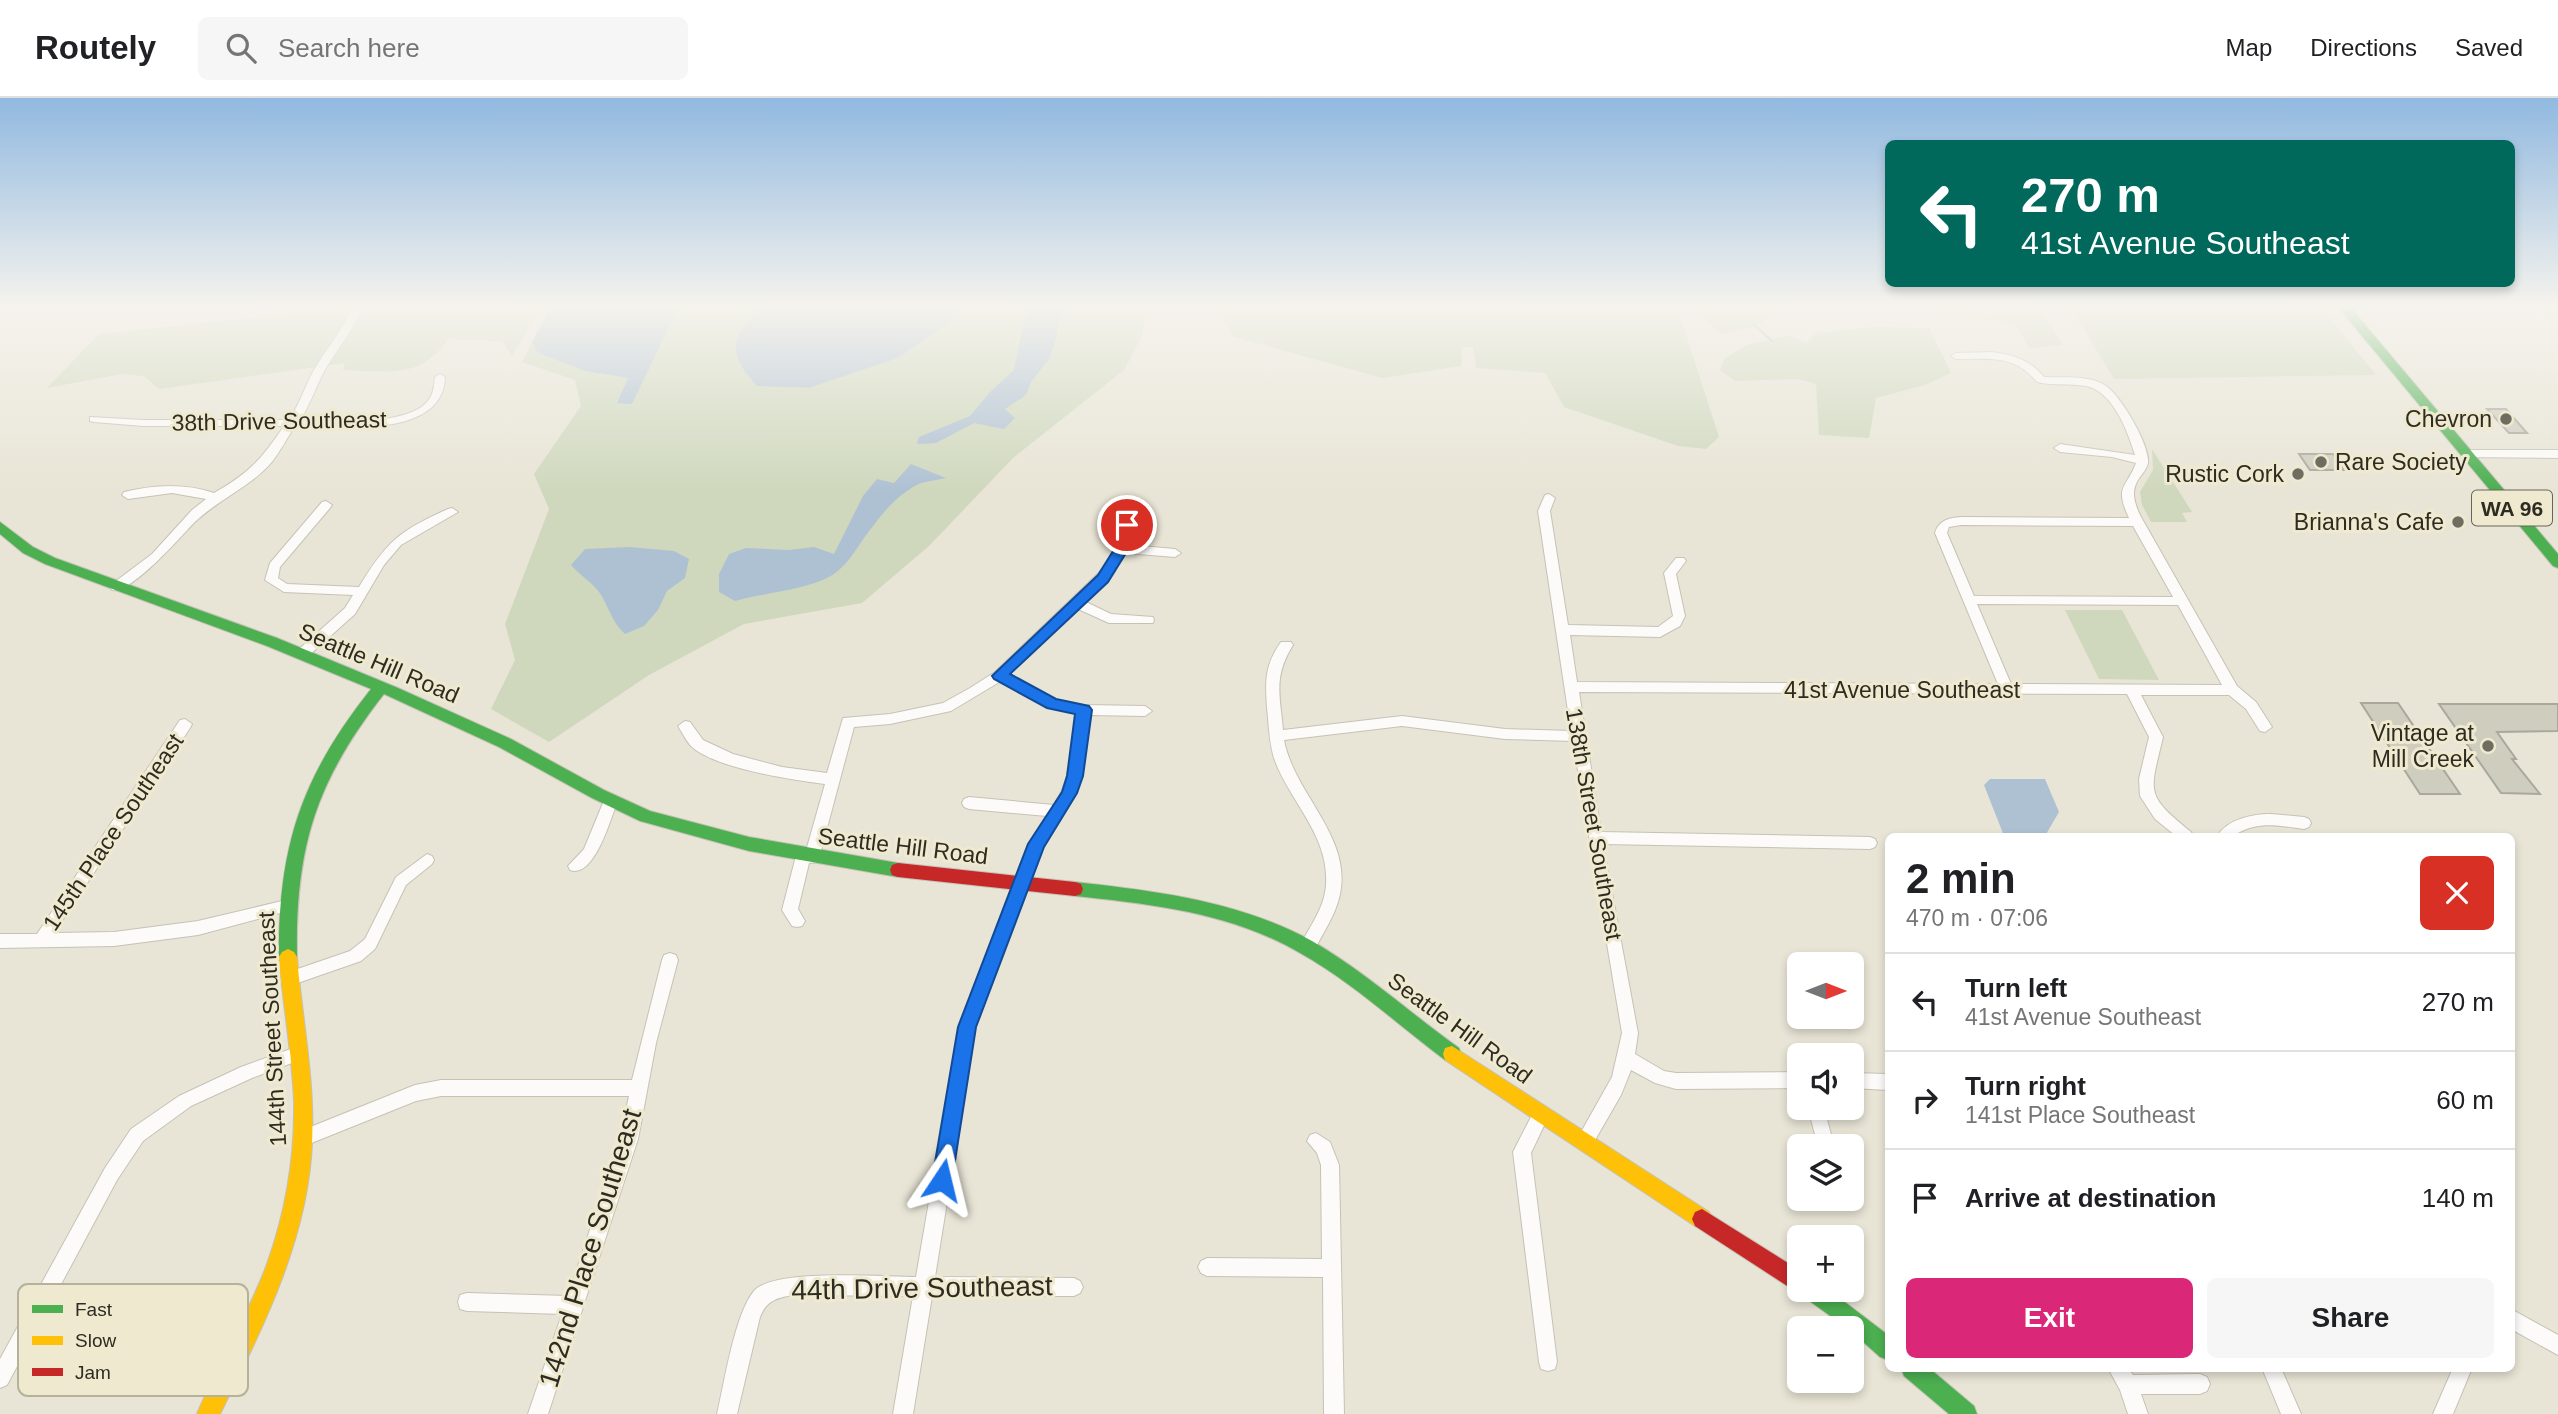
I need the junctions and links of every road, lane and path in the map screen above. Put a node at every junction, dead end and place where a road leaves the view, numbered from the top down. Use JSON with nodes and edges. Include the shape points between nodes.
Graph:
{"nodes":[{"id":1,"x":320,"y":368,"type":"edge"},
{"id":2,"x":2033,"y":368,"type":"edge"},
{"id":3,"x":2395,"y":368,"type":"edge"},
{"id":4,"x":440,"y":377,"type":"dead end"},
{"id":5,"x":94,"y":419,"type":"dead end"},
{"id":6,"x":293,"y":422,"type":"junction"},
{"id":7,"x":2060,"y":447,"type":"dead end"},
{"id":8,"x":2465,"y":454,"type":"junction"},
{"id":9,"x":2558,"y":454,"type":"edge"},
{"id":10,"x":2142,"y":461,"type":"junction"},
{"id":11,"x":128,"y":495,"type":"dead end"},
{"id":12,"x":215,"y":498,"type":"junction"},
{"id":13,"x":1549,"y":498,"type":"dead end"},
{"id":14,"x":326,"y":505,"type":"dead end"},
{"id":15,"x":452,"y":512,"type":"dead end"},
{"id":16,"x":1122,"y":512,"type":"dead end"},
{"id":17,"x":2137,"y":522,"type":"junction"},
{"id":18,"x":0,"y":527,"type":"edge"},
{"id":19,"x":1122,"y":548,"type":"junction"},
{"id":20,"x":1175,"y":553,"type":"dead end"},
{"id":21,"x":1680,"y":561,"type":"dead end"},
{"id":22,"x":2558,"y":562,"type":"edge"},
{"id":23,"x":116,"y":587,"type":"junction"},
{"id":24,"x":361,"y":591,"type":"junction"},
{"id":25,"x":1970,"y":600,"type":"junction"},
{"id":26,"x":2181,"y":601,"type":"junction"},
{"id":27,"x":1076,"y":603,"type":"junction"},
{"id":28,"x":1148,"y":620,"type":"dead end"},
{"id":29,"x":1564,"y":630,"type":"junction"},
{"id":30,"x":1286,"y":645,"type":"dead end"},
{"id":31,"x":302,"y":654,"type":"junction"},
{"id":32,"x":1000,"y":676,"type":"junction"},
{"id":33,"x":1571,"y":687,"type":"junction"},
{"id":34,"x":380,"y":688,"type":"junction"},
{"id":35,"x":2007,"y":690,"type":"junction"},
{"id":36,"x":2232,"y":690,"type":"junction"},
{"id":37,"x":2132,"y":691,"type":"junction"},
{"id":38,"x":1084,"y":710,"type":"junction"},
{"id":39,"x":1144,"y":711,"type":"dead end"},
{"id":40,"x":185,"y":724,"type":"dead end"},
{"id":41,"x":685,"y":726,"type":"dead end"},
{"id":42,"x":2265,"y":727,"type":"dead end"},
{"id":43,"x":1277,"y":736,"type":"junction"},
{"id":44,"x":1578,"y":736,"type":"junction"},
{"id":45,"x":833,"y":779,"type":"junction"},
{"id":46,"x":610,"y":803,"type":"junction"},
{"id":47,"x":970,"y":803,"type":"dead end"},
{"id":48,"x":1057,"y":811,"type":"junction"},
{"id":49,"x":2304,"y":823,"type":"dead end"},
{"id":50,"x":2182,"y":833,"type":"edge"},
{"id":51,"x":2228,"y":833,"type":"edge"},
{"id":52,"x":1595,"y":838,"type":"junction"},
{"id":53,"x":1870,"y":844,"type":"dead end"},
{"id":54,"x":807,"y":857,"type":"junction"},
{"id":55,"x":427,"y":860,"type":"dead end"},
{"id":56,"x":575,"y":866,"type":"dead end"},
{"id":57,"x":1020,"y":883,"type":"junction"},
{"id":58,"x":286,"y":906,"type":"junction"},
{"id":59,"x":797,"y":921,"type":"dead end"},
{"id":60,"x":40,"y":940,"type":"junction"},
{"id":61,"x":0,"y":941,"type":"edge"},
{"id":62,"x":1307,"y":948,"type":"junction"},
{"id":63,"x":670,"y":960,"type":"dead end"},
{"id":64,"x":289,"y":979,"type":"junction"},
{"id":65,"x":299,"y":1053,"type":"junction"},
{"id":66,"x":1628,"y":1059,"type":"junction"},
{"id":67,"x":1787,"y":1080,"type":"edge"},
{"id":68,"x":1864,"y":1081,"type":"edge"},
{"id":69,"x":1885,"y":1082,"type":"edge"},
{"id":70,"x":639,"y":1088,"type":"junction"},
{"id":71,"x":1541,"y":1115,"type":"junction"},
{"id":72,"x":304,"y":1138,"type":"junction"},
{"id":73,"x":1316,"y":1141,"type":"dead end"},
{"id":74,"x":1585,"y":1141,"type":"junction"},
{"id":75,"x":1207,"y":1268,"type":"dead end"},
{"id":76,"x":1332,"y":1268,"type":"junction"},
{"id":77,"x":1787,"y":1274,"type":"edge"},
{"id":78,"x":51,"y":1284,"type":"edge"},
{"id":79,"x":924,"y":1285,"type":"junction"},
{"id":80,"x":1074,"y":1287,"type":"dead end"},
{"id":81,"x":467,"y":1302,"type":"dead end"},
{"id":82,"x":1830,"y":1302,"type":"edge"},
{"id":83,"x":572,"y":1305,"type":"junction"},
{"id":84,"x":2515,"y":1320,"type":"edge"},
{"id":85,"x":248,"y":1333,"type":"edge"},
{"id":86,"x":18,"y":1345,"type":"edge"},
{"id":87,"x":1885,"y":1346,"type":"edge"},
{"id":88,"x":2558,"y":1346,"type":"edge"},
{"id":89,"x":1548,"y":1362,"type":"dead end"},
{"id":90,"x":1917,"y":1372,"type":"edge"},
{"id":91,"x":2119,"y":1372,"type":"edge"},
{"id":92,"x":2273,"y":1372,"type":"edge"},
{"id":93,"x":2461,"y":1372,"type":"edge"},
{"id":94,"x":0,"y":1378,"type":"edge"},
{"id":95,"x":2200,"y":1384,"type":"dead end"},
{"id":96,"x":2128,"y":1385,"type":"junction"},
{"id":97,"x":217,"y":1396,"type":"edge"},
{"id":98,"x":208,"y":1414,"type":"edge"},
{"id":99,"x":538,"y":1414,"type":"edge"},
{"id":100,"x":727,"y":1414,"type":"edge"},
{"id":101,"x":903,"y":1414,"type":"edge"},
{"id":102,"x":1334,"y":1414,"type":"edge"},
{"id":103,"x":1966,"y":1414,"type":"edge"},
{"id":104,"x":2138,"y":1414,"type":"edge"},
{"id":105,"x":2291,"y":1414,"type":"edge"},
{"id":106,"x":2443,"y":1414,"type":"edge"}],
"edges":[{"from":1,"to":6,"type":"street"},
{"from":2,"to":10,"type":"street","via":[[2041,380],[2092,384],[2106,390],[2138,442]]},
{"from":3,"to":8,"type":"main road","number":"WA 96"},
{"from":4,"to":6,"type":"street","name":"38th Drive Southeast","via":[[437,400],[405,418],[382,423]]},
{"from":5,"to":6,"type":"street","name":"38th Drive Southeast","via":[[143,424]]},
{"from":6,"to":12,"type":"street","via":[[267,460],[246,480]]},
{"from":7,"to":10,"type":"street","via":[[2125,454]]},
{"from":8,"to":9,"type":"street"},
{"from":8,"to":22,"type":"main road","number":"WA 96"},
{"from":10,"to":17,"type":"street","via":[[2128,490]]},
{"from":11,"to":12,"type":"street","via":[[192,490]]},
{"from":12,"to":23,"type":"street","via":[[156,557]]},
{"from":13,"to":29,"type":"street","name":"138th Street Southeast","via":[[1544,511]]},
{"from":14,"to":24,"type":"street","via":[[274,566],[271,580],[284,588]]},
{"from":15,"to":24,"type":"street","via":[[397,542]]},
{"from":16,"to":19,"type":"street","via":[[1127,525]]},
{"from":17,"to":25,"type":"street","via":[[1946,523],[1941,533]]},
{"from":17,"to":26,"type":"street"},
{"from":18,"to":23,"type":"main road","name":"Seattle Hill Road","via":[[39,556]]},
{"from":19,"to":20,"type":"street"},
{"from":19,"to":27,"type":"street","via":[[1103,579]]},
{"from":21,"to":29,"type":"street","via":[[1670,573],[1679,617],[1668,629]]},
{"from":23,"to":31,"type":"main road","name":"Seattle Hill Road"},
{"from":24,"to":31,"type":"street","via":[[350,611]]},
{"from":25,"to":26,"type":"street"},
{"from":25,"to":35,"type":"street"},
{"from":26,"to":36,"type":"street"},
{"from":27,"to":28,"type":"street","via":[[1109,618]]},
{"from":27,"to":32,"type":"street"},
{"from":29,"to":33,"type":"street","name":"138th Street Southeast"},
{"from":30,"to":43,"type":"street","via":[[1273,661]]},
{"from":31,"to":34,"type":"main road","name":"Seattle Hill Road"},
{"from":32,"to":38,"type":"street","via":[[1052,704]]},
{"from":32,"to":45,"type":"street","via":[[946,708],[848,722]]},
{"from":33,"to":35,"type":"street","name":"41st Avenue Southeast"},
{"from":33,"to":44,"type":"street","name":"138th Street Southeast"},
{"from":34,"to":46,"type":"main road","name":"Seattle Hill Road","via":[[485,732]]},
{"from":34,"to":58,"type":"main road","name":"144th Street Southeast","via":[[359,713],[305,809]]},
{"from":35,"to":37,"type":"street","name":"41st Avenue Southeast"},
{"from":36,"to":37,"type":"street","name":"41st Avenue Southeast"},
{"from":36,"to":42,"type":"street","via":[[2246,699]]},
{"from":37,"to":50,"type":"street","via":[[2156,737],[2146,779],[2147,796],[2160,815]]},
{"from":38,"to":39,"type":"street"},
{"from":38,"to":48,"type":"street","via":[[1075,776]]},
{"from":40,"to":60,"type":"street","name":"145th Place Southeast"},
{"from":41,"to":45,"type":"street","via":[[696,743],[741,762]]},
{"from":43,"to":44,"type":"street","via":[[1402,721],[1505,734]]},
{"from":43,"to":62,"type":"street","via":[[1283,762],[1330,851],[1335,883]]},
{"from":44,"to":52,"type":"street","name":"138th Street Southeast"},
{"from":45,"to":54,"type":"street"},
{"from":46,"to":54,"type":"main road","name":"Seattle Hill Road","via":[[669,824]]},
{"from":46,"to":56,"type":"street","via":[[590,853]]},
{"from":47,"to":48,"type":"street"},
{"from":48,"to":57,"type":"street","via":[[1036,844]]},
{"from":49,"to":51,"type":"street","via":[[2252,820]]},
{"from":52,"to":53,"type":"street"},
{"from":52,"to":66,"type":"street","name":"138th Street Southeast","via":[[1630,1033]]},
{"from":54,"to":57,"type":"main road","name":"Seattle Hill Road"},
{"from":54,"to":59,"type":"street","via":[[790,910]]},
{"from":55,"to":64,"type":"street","via":[[401,881],[370,944],[355,956]]},
{"from":57,"to":62,"type":"main road","name":"Seattle Hill Road","via":[[1180,905],[1252,922]]},
{"from":57,"to":79,"type":"street","via":[[967,1027]]},
{"from":58,"to":60,"type":"street","via":[[198,928],[114,939]]},
{"from":58,"to":64,"type":"main road","name":"144th Street Southeast"},
{"from":60,"to":61,"type":"street"},
{"from":62,"to":71,"type":"main road","name":"Seattle Hill Road"},
{"from":63,"to":70,"type":"street","name":"142nd Place Southeast"},
{"from":64,"to":65,"type":"main road","name":"144th Street Southeast"},
{"from":65,"to":72,"type":"main road","name":"144th Street Southeast"},
{"from":65,"to":78,"type":"street","via":[[185,1101],[138,1135],[111,1174]]},
{"from":66,"to":67,"type":"street","via":[[1661,1078],[1676,1081]]},
{"from":66,"to":74,"type":"street","name":"138th Street Southeast"},
{"from":68,"to":69,"type":"street"},
{"from":70,"to":72,"type":"street","via":[[441,1088],[415,1093]]},
{"from":70,"to":83,"type":"street","name":"142nd Place Southeast","via":[[629,1139]]},
{"from":71,"to":74,"type":"main road","name":"Seattle Hill Road"},
{"from":71,"to":89,"type":"street","via":[[1522,1152]]},
{"from":72,"to":85,"type":"main road","name":"144th Street Southeast","via":[[297,1196],[274,1280]]},
{"from":73,"to":76,"type":"street","via":[[1330,1165]]},
{"from":74,"to":77,"type":"main road","name":"Seattle Hill Road"},
{"from":75,"to":76,"type":"street"},
{"from":76,"to":102,"type":"street"},
{"from":79,"to":80,"type":"street","name":"44th Drive Southeast"},
{"from":79,"to":100,"type":"street","name":"44th Drive Southeast","via":[[793,1286],[759,1298]]},
{"from":79,"to":101,"type":"street"},
{"from":81,"to":83,"type":"street"},
{"from":82,"to":87,"type":"main road"},
{"from":83,"to":99,"type":"street","name":"142nd Place Southeast"},
{"from":84,"to":88,"type":"street"},
{"from":86,"to":94,"type":"street"},
{"from":90,"to":103,"type":"main road"},
{"from":91,"to":96,"type":"street"},
{"from":92,"to":105,"type":"street"},
{"from":93,"to":106,"type":"street"},
{"from":95,"to":96,"type":"street"},
{"from":96,"to":104,"type":"street"},
{"from":97,"to":98,"type":"main road","name":"144th Street Southeast"}]}
